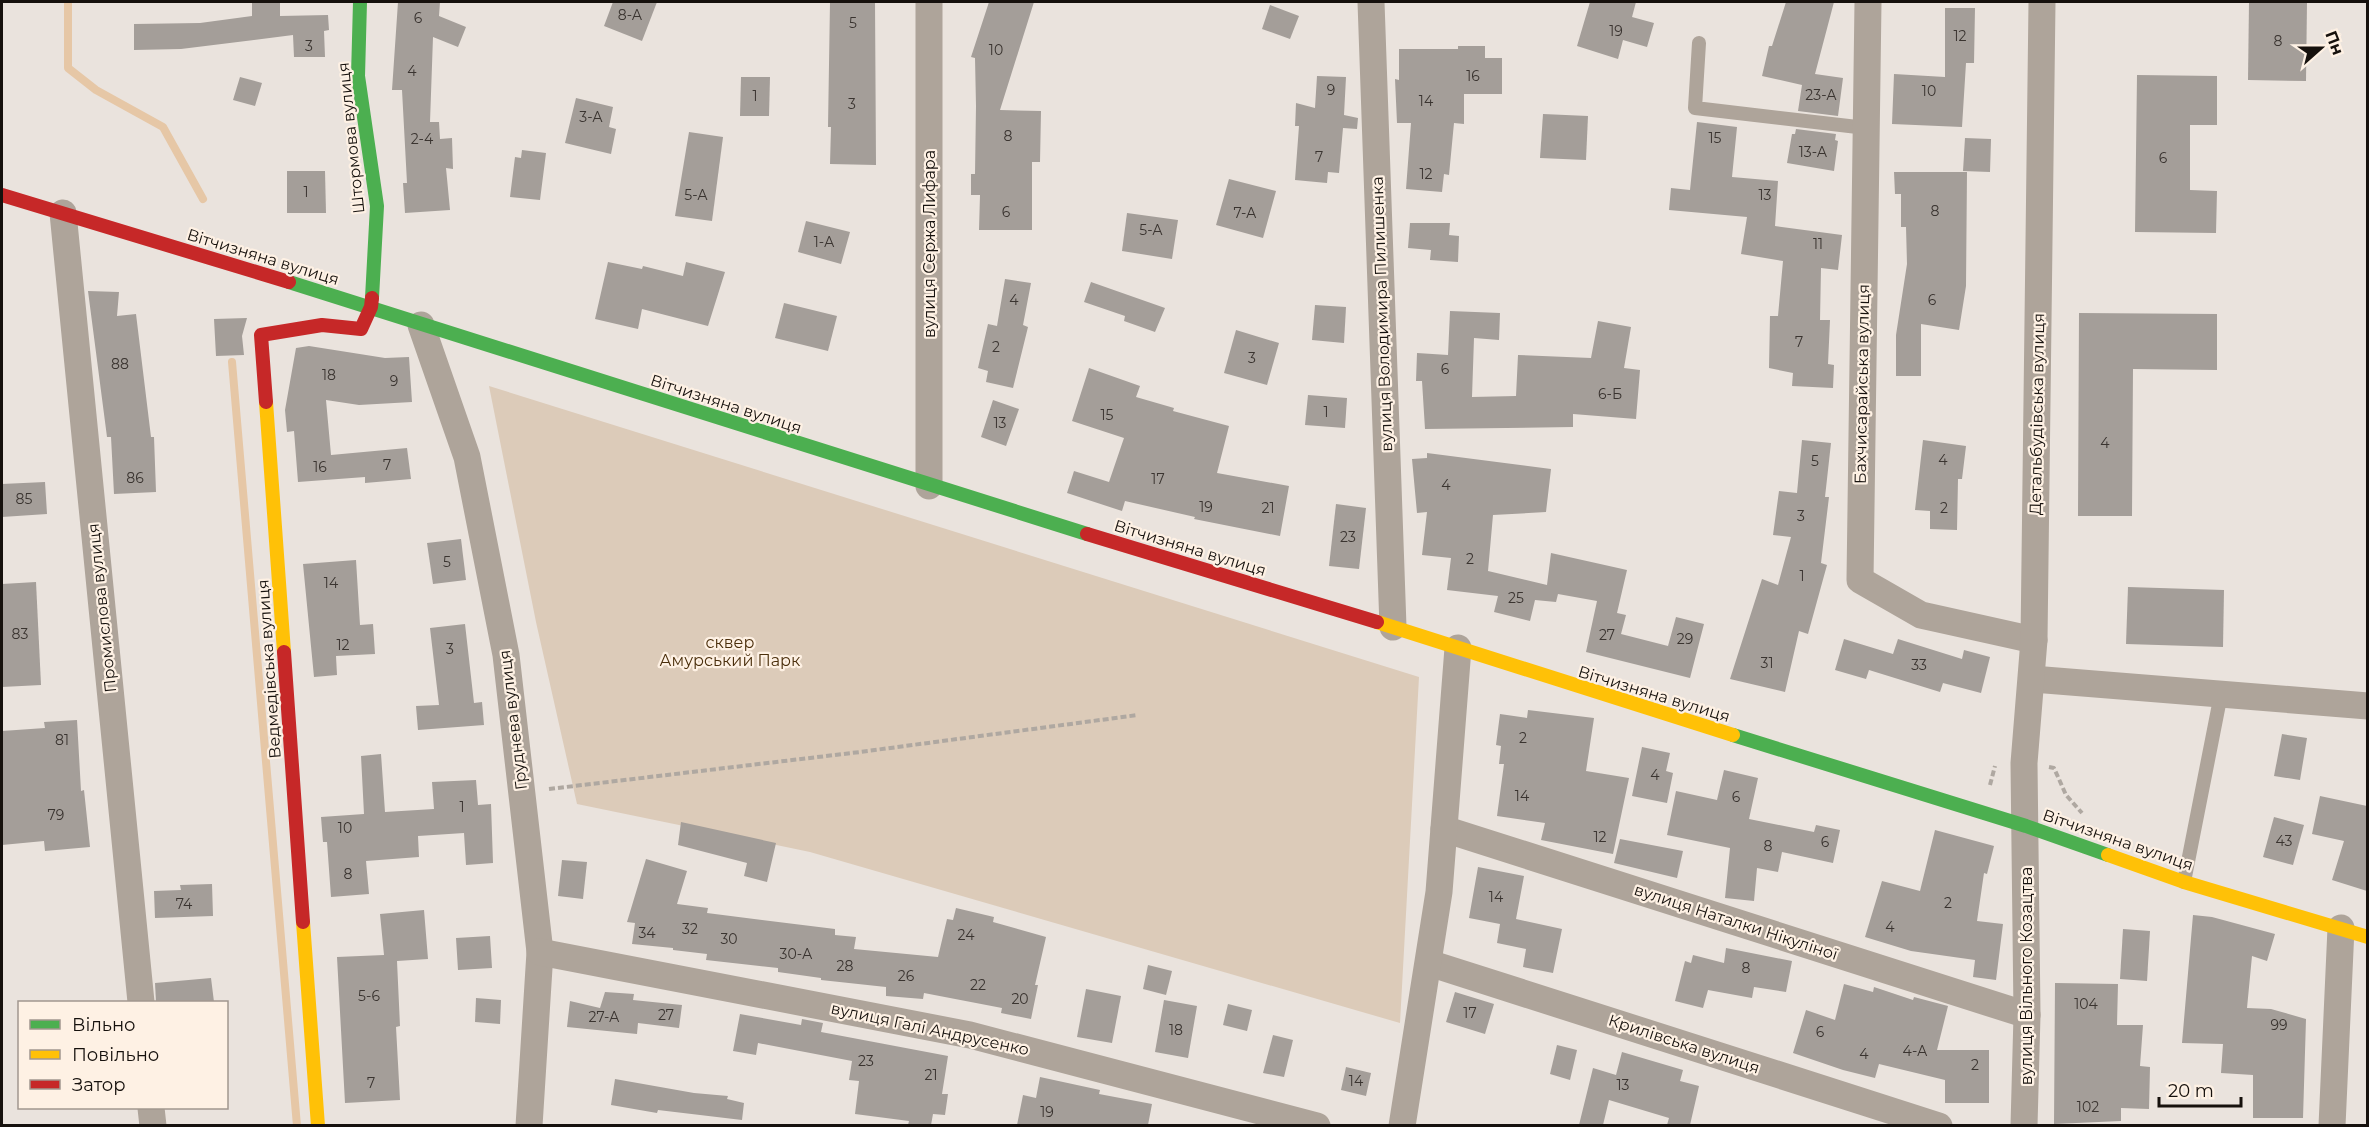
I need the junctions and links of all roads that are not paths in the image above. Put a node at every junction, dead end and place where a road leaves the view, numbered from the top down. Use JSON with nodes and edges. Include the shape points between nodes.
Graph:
{"nodes":[{"id":1,"x":360,"y":2,"type":"edge"},
{"id":2,"x":929,"y":2,"type":"edge"},
{"id":3,"x":1371,"y":2,"type":"edge"},
{"id":4,"x":1868,"y":2,"type":"edge"},
{"id":5,"x":2042,"y":2,"type":"edge"},
{"id":6,"x":1699,"y":44,"type":"dead end"},
{"id":7,"x":1866,"y":128,"type":"junction"},
{"id":8,"x":2,"y":195,"type":"edge"},
{"id":9,"x":63,"y":213,"type":"junction"},
{"id":10,"x":371,"y":307,"type":"junction"},
{"id":11,"x":421,"y":325,"type":"junction"},
{"id":12,"x":928,"y":486,"type":"junction"},
{"id":13,"x":1393,"y":627,"type":"junction"},
{"id":14,"x":2034,"y":640,"type":"junction"},
{"id":15,"x":1458,"y":648,"type":"junction"},
{"id":16,"x":2032,"y":679,"type":"junction"},
{"id":17,"x":2222,"y":694,"type":"junction"},
{"id":18,"x":2367,"y":706,"type":"edge"},
{"id":19,"x":2026,"y":826,"type":"junction"},
{"id":20,"x":1444,"y":829,"type":"junction"},
{"id":21,"x":2184,"y":882,"type":"junction"},
{"id":22,"x":2341,"y":928,"type":"junction"},
{"id":23,"x":2367,"y":937,"type":"edge"},
{"id":24,"x":540,"y":952,"type":"junction"},
{"id":25,"x":1429,"y":963,"type":"junction"},
{"id":26,"x":141,"y":1001,"type":"edge"},
{"id":27,"x":2027,"y":1015,"type":"junction"},
{"id":28,"x":151,"y":1109,"type":"edge"},
{"id":29,"x":153,"y":1125,"type":"edge"},
{"id":30,"x":318,"y":1125,"type":"edge"},
{"id":31,"x":529,"y":1125,"type":"edge"},
{"id":32,"x":1317,"y":1125,"type":"edge"},
{"id":33,"x":1402,"y":1125,"type":"edge"},
{"id":34,"x":1939,"y":1125,"type":"edge"},
{"id":35,"x":2024,"y":1125,"type":"edge"},
{"id":36,"x":2332,"y":1125,"type":"edge"}],
"edges":[{"from":1,"to":10,"type":"street","name":"Штормова вулиця","via":[[358,76],[376,206]]},
{"from":2,"to":12,"type":"street","name":"вулиця Сержа Лифара"},
{"from":3,"to":13,"type":"street","name":"вулиця Володимира Пилишенка"},
{"from":4,"to":7,"type":"street","name":"Бахчисарайська вулиця"},
{"from":5,"to":14,"type":"street","name":"Детальбудівська вулиця"},
{"from":6,"to":7,"type":"lane","via":[[1695,108]]},
{"from":7,"to":14,"type":"street","name":"Бахчисарайська вулиця","via":[[1860,580],[1921,615]]},
{"from":8,"to":9,"type":"street","name":"Вітчизняна вулиця"},
{"from":9,"to":10,"type":"street","name":"Вітчизняна вулиця"},
{"from":9,"to":26,"type":"street","name":"Промислова вулиця"},
{"from":10,"to":11,"type":"street","name":"Вітчизняна вулиця"},
{"from":10,"to":30,"type":"street","name":"Ведмедівська вулиця","via":[[361,329],[322,325],[261,335]]},
{"from":11,"to":12,"type":"street","name":"Вітчизняна вулиця"},
{"from":11,"to":24,"type":"street","name":"Груднева вулиця","via":[[467,457],[506,655]]},
{"from":12,"to":13,"type":"street","name":"Вітчизняна вулиця"},
{"from":13,"to":15,"type":"street","name":"Вітчизняна вулиця"},
{"from":14,"to":16,"type":"street","name":"Детальбудівська вулиця"},
{"from":15,"to":19,"type":"street","name":"Вітчизняна вулиця"},
{"from":15,"to":20,"type":"street"},
{"from":16,"to":17,"type":"street"},
{"from":16,"to":19,"type":"street","name":"Детальбудівська вулиця","via":[[2024,763]]},
{"from":17,"to":18,"type":"street"},
{"from":17,"to":21,"type":"lane"},
{"from":19,"to":21,"type":"street","name":"Вітчизняна вулиця"},
{"from":19,"to":27,"type":"street","name":"вулиця Вільного Козацтва"},
{"from":20,"to":25,"type":"street"},
{"from":20,"to":27,"type":"street","name":"вулиця Наталки Нікуліної"},
{"from":21,"to":22,"type":"street","name":"Вітчизняна вулиця"},
{"from":22,"to":23,"type":"street","name":"Вітчизняна вулиця"},
{"from":22,"to":36,"type":"street"},
{"from":24,"to":31,"type":"street","name":"Груднева вулиця"},
{"from":24,"to":32,"type":"street","name":"вулиця Галі Андрусенко","via":[[970,1035]]},
{"from":25,"to":33,"type":"street"},
{"from":25,"to":34,"type":"street","name":"Крилівська вулиця"},
{"from":27,"to":35,"type":"street","name":"вулиця Вільного Козацтва"},
{"from":28,"to":29,"type":"street"}]}
